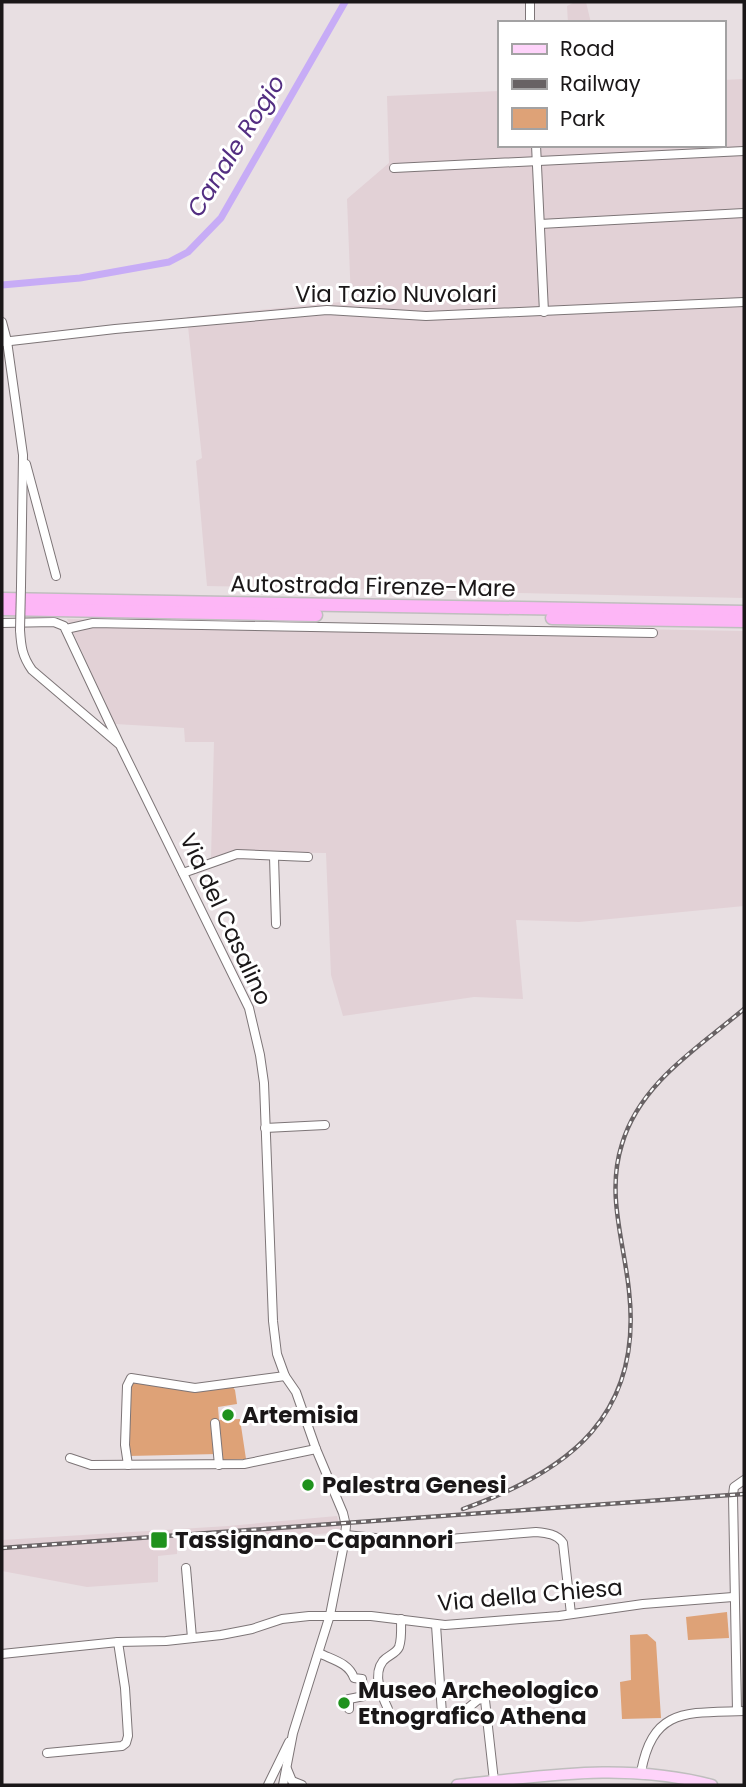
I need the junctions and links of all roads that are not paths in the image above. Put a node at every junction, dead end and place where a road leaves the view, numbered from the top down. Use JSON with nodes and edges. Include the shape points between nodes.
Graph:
{"nodes":[{"id":1,"x":530,"y":2,"type":"edge"},
{"id":2,"x":530,"y":21,"type":"edge"},
{"id":3,"x":536,"y":147,"type":"edge"},
{"id":4,"x":744,"y":151,"type":"edge"},
{"id":5,"x":537,"y":160,"type":"junction"},
{"id":6,"x":394,"y":168,"type":"dead end"},
{"id":7,"x":744,"y":214,"type":"edge"},
{"id":8,"x":540,"y":224,"type":"junction"},
{"id":9,"x":744,"y":302,"type":"edge"},
{"id":10,"x":544,"y":312,"type":"junction"},
{"id":11,"x":2,"y":323,"type":"edge"},
{"id":12,"x":4,"y":341,"type":"edge"},
{"id":13,"x":23,"y":455,"type":"junction"},
{"id":14,"x":55,"y":576,"type":"dead end"},
{"id":15,"x":2,"y":599,"type":"edge"},
{"id":16,"x":2,"y":609,"type":"edge"},
{"id":17,"x":744,"y":612,"type":"edge"},
{"id":18,"x":744,"y":621,"type":"edge"},
{"id":19,"x":2,"y":623,"type":"edge"},
{"id":20,"x":66,"y":629,"type":"junction"},
{"id":21,"x":653,"y":634,"type":"dead end"},
{"id":22,"x":120,"y":746,"type":"junction"},
{"id":23,"x":274,"y":858,"type":"junction"},
{"id":24,"x":307,"y":858,"type":"dead end"},
{"id":25,"x":183,"y":873,"type":"junction"},
{"id":26,"x":276,"y":924,"type":"dead end"},
{"id":27,"x":325,"y":1125,"type":"dead end"},
{"id":28,"x":265,"y":1128,"type":"junction"},
{"id":29,"x":285,"y":1376,"type":"junction"},
{"id":30,"x":215,"y":1423,"type":"dead end"},
{"id":31,"x":316,"y":1448,"type":"junction"},
{"id":32,"x":70,"y":1458,"type":"dead end"},
{"id":33,"x":128,"y":1465,"type":"junction"},
{"id":34,"x":219,"y":1465,"type":"junction"},
{"id":35,"x":744,"y":1480,"type":"edge"},
{"id":36,"x":345,"y":1535,"type":"junction"},
{"id":37,"x":186,"y":1568,"type":"dead end"},
{"id":38,"x":733,"y":1597,"type":"junction"},
{"id":39,"x":571,"y":1614,"type":"junction"},
{"id":40,"x":330,"y":1615,"type":"junction"},
{"id":41,"x":401,"y":1619,"type":"junction"},
{"id":42,"x":436,"y":1625,"type":"junction"},
{"id":43,"x":192,"y":1638,"type":"junction"},
{"id":44,"x":118,"y":1642,"type":"junction"},
{"id":45,"x":319,"y":1653,"type":"junction"},
{"id":46,"x":2,"y":1654,"type":"edge"},
{"id":47,"x":349,"y":1709,"type":"dead end"},
{"id":48,"x":388,"y":1709,"type":"dead end"},
{"id":49,"x":740,"y":1711,"type":"edge"},
{"id":50,"x":293,"y":1733,"type":"junction"},
{"id":51,"x":47,"y":1753,"type":"dead end"},
{"id":52,"x":287,"y":1769,"type":"junction"},
{"id":53,"x":641,"y":1772,"type":"junction"},
{"id":54,"x":494,"y":1781,"type":"junction"},
{"id":55,"x":268,"y":1785,"type":"edge"},
{"id":56,"x":283,"y":1785,"type":"edge"},
{"id":57,"x":302,"y":1785,"type":"edge"},
{"id":58,"x":457,"y":1785,"type":"edge"},
{"id":59,"x":712,"y":1785,"type":"edge"}],
"edges":[{"from":1,"to":2,"type":"street"},
{"from":3,"to":5,"type":"street"},
{"from":4,"to":5,"type":"street"},
{"from":5,"to":6,"type":"street"},
{"from":5,"to":8,"type":"street"},
{"from":7,"to":8,"type":"street"},
{"from":8,"to":10,"type":"street"},
{"from":9,"to":10,"type":"street","name":"Via Tazio Nuvolari"},
{"from":10,"to":12,"type":"street","name":"Via Tazio Nuvolari","via":[[426,316],[327,310]]},
{"from":11,"to":12,"type":"street","name":"Via del Casalino"},
{"from":12,"to":13,"type":"street","name":"Via del Casalino"},
{"from":13,"to":14,"type":"street"},
{"from":13,"to":22,"type":"street","name":"Via del Casalino","bridge":true,"via":[[23,658]]},
{"from":15,"to":17,"type":"highway","name":"Autostrada Firenze-Mare"},
{"from":16,"to":18,"type":"highway","name":"Autostrada Firenze-Mare"},
{"from":19,"to":20,"type":"street","via":[[54,622]]},
{"from":20,"to":21,"type":"street","via":[[93,623]]},
{"from":20,"to":22,"type":"street"},
{"from":22,"to":25,"type":"street","name":"Via del Casalino"},
{"from":23,"to":24,"type":"street"},
{"from":23,"to":25,"type":"street","via":[[233,855]]},
{"from":23,"to":26,"type":"street"},
{"from":25,"to":28,"type":"street","name":"Via del Casalino","via":[[249,1007],[260,1055]]},
{"from":27,"to":28,"type":"street"},
{"from":28,"to":29,"type":"street","name":"Via del Casalino","via":[[273,1321]]},
{"from":29,"to":31,"type":"street","name":"Via del Casalino","via":[[296,1392]]},
{"from":29,"to":33,"type":"street","via":[[195,1388],[131,1378],[127,1386]]},
{"from":30,"to":34,"type":"street"},
{"from":31,"to":34,"type":"street","via":[[266,1461]]},
{"from":31,"to":36,"type":"street","name":"Via del Casalino","via":[[343,1513]]},
{"from":32,"to":33,"type":"street","via":[[92,1465]]},
{"from":33,"to":34,"type":"street"},
{"from":35,"to":38,"type":"street","via":[[734,1487],[733,1495]]},
{"from":36,"to":39,"type":"street","via":[[414,1542],[548,1533],[563,1543]]},
{"from":36,"to":40,"type":"street","name":"Via del Casalino"},
{"from":37,"to":43,"type":"street"},
{"from":38,"to":39,"type":"street","name":"Via della Chiesa"},
{"from":38,"to":49,"type":"street"},
{"from":39,"to":42,"type":"street","name":"Via della Chiesa"},
{"from":40,"to":41,"type":"street","name":"Via della Chiesa"},
{"from":40,"to":43,"type":"street","name":"Via della Chiesa","via":[[282,1619],[237,1633]]},
{"from":40,"to":45,"type":"street","name":"Via del Casalino"},
{"from":41,"to":42,"type":"street","name":"Via della Chiesa"},
{"from":41,"to":48,"type":"street","via":[[400,1646],[382,1662],[379,1673]]},
{"from":42,"to":54,"type":"street","via":[[442,1714],[444,1718],[455,1716],[479,1699],[485,1700]]},
{"from":43,"to":44,"type":"street","name":"Via della Chiesa"},
{"from":44,"to":46,"type":"street","name":"Via della Chiesa"},
{"from":44,"to":51,"type":"street","via":[[126,1743]]},
{"from":45,"to":47,"type":"street","via":[[362,1679],[363,1696],[349,1699]]},
{"from":45,"to":50,"type":"street","name":"Via del Casalino"},
{"from":49,"to":53,"type":"street","via":[[682,1715],[667,1721],[650,1740]]},
{"from":50,"to":52,"type":"street"},
{"from":50,"to":55,"type":"street"},
{"from":52,"to":56,"type":"street"},
{"from":52,"to":57,"type":"street","via":[[292,1781]]},
{"from":53,"to":54,"type":"main road","via":[[591,1771]]},
{"from":53,"to":59,"type":"main road"},
{"from":54,"to":58,"type":"main road"}]}
